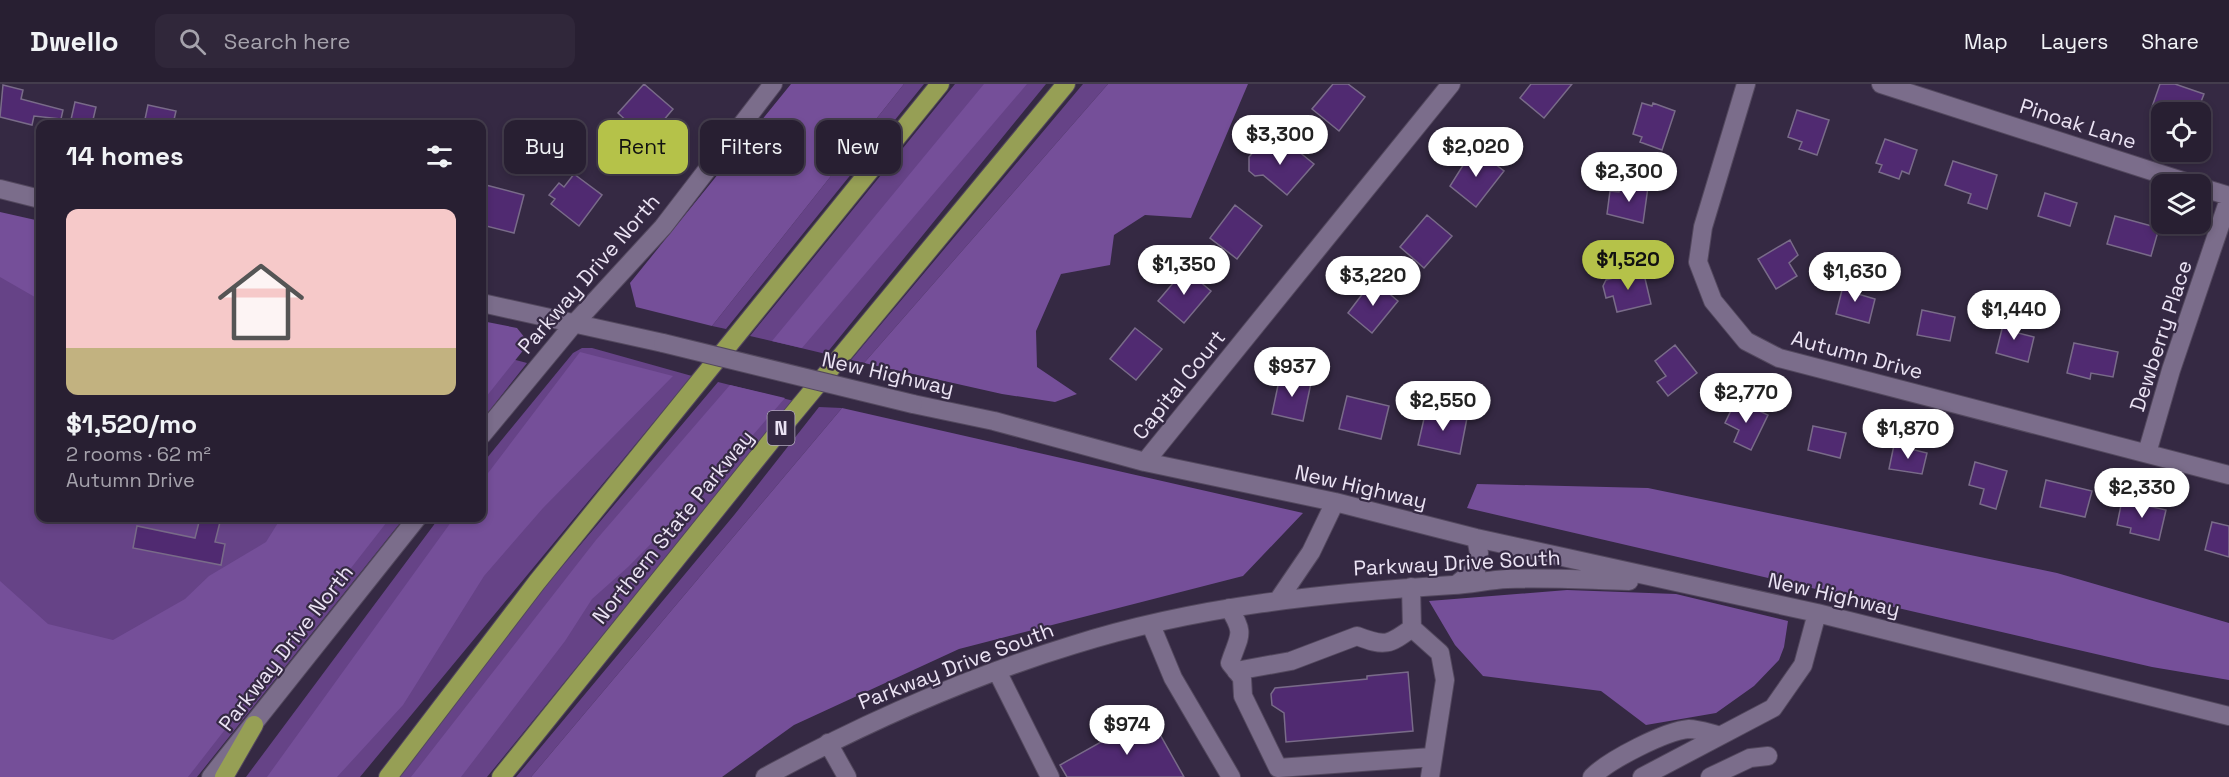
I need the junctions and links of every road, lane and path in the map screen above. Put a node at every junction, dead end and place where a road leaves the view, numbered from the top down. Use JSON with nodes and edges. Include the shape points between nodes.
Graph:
{"nodes":[{"id":1,"x":773,"y":84,"type":"edge"},
{"id":2,"x":940,"y":84,"type":"edge"},
{"id":3,"x":1066,"y":84,"type":"edge"},
{"id":4,"x":1451,"y":84,"type":"edge"},
{"id":5,"x":1746,"y":84,"type":"edge"},
{"id":6,"x":1881,"y":84,"type":"edge"},
{"id":7,"x":2161,"y":174,"type":"edge"},
{"id":8,"x":0,"y":189,"type":"edge"},
{"id":9,"x":2211,"y":191,"type":"edge"},
{"id":10,"x":36,"y":198,"type":"edge"},
{"id":11,"x":2229,"y":198,"type":"edge"},
{"id":12,"x":486,"y":304,"type":"edge"},
{"id":13,"x":573,"y":325,"type":"junction"},
{"id":14,"x":486,"y":430,"type":"edge"},
{"id":15,"x":2147,"y":453,"type":"junction"},
{"id":16,"x":1145,"y":462,"type":"junction"},
{"id":17,"x":2229,"y":475,"type":"edge"},
{"id":18,"x":1335,"y":502,"type":"junction"},
{"id":19,"x":414,"y":522,"type":"edge"},
{"id":20,"x":1476,"y":538,"type":"junction"},
{"id":21,"x":1673,"y":582,"type":"junction"},
{"id":22,"x":1455,"y":585,"type":"junction"},
{"id":23,"x":1411,"y":587,"type":"junction"},
{"id":24,"x":1279,"y":599,"type":"junction"},
{"id":25,"x":1229,"y":608,"type":"junction"},
{"id":26,"x":1817,"y":613,"type":"junction"},
{"id":27,"x":1151,"y":625,"type":"junction"},
{"id":28,"x":1412,"y":628,"type":"junction"},
{"id":29,"x":997,"y":671,"type":"junction"},
{"id":30,"x":1236,"y":671,"type":"junction"},
{"id":31,"x":2229,"y":716,"type":"edge"},
{"id":32,"x":254,"y":725,"type":"junction"},
{"id":33,"x":1718,"y":735,"type":"junction"},
{"id":34,"x":828,"y":743,"type":"junction"},
{"id":35,"x":1699,"y":745,"type":"junction"},
{"id":36,"x":1767,"y":756,"type":"dead end"},
{"id":37,"x":1432,"y":757,"type":"junction"},
{"id":38,"x":211,"y":777,"type":"edge"},
{"id":39,"x":224,"y":777,"type":"edge"},
{"id":40,"x":388,"y":777,"type":"edge"},
{"id":41,"x":501,"y":777,"type":"edge"},
{"id":42,"x":765,"y":777,"type":"edge"},
{"id":43,"x":847,"y":777,"type":"edge"},
{"id":44,"x":1050,"y":777,"type":"edge"},
{"id":45,"x":1231,"y":777,"type":"edge"},
{"id":46,"x":1430,"y":777,"type":"edge"},
{"id":47,"x":1592,"y":777,"type":"edge"},
{"id":48,"x":1610,"y":777,"type":"edge"},
{"id":49,"x":1642,"y":777,"type":"edge"},
{"id":50,"x":1710,"y":777,"type":"edge"}],
"edges":[{"from":1,"to":13,"type":"street","name":"Parkway Drive North","via":[[663,227]]},
{"from":2,"to":40,"type":"highway","via":[[537,582]]},
{"from":3,"to":41,"type":"highway","name":"Northern State Parkway","number":"N"},
{"from":4,"to":16,"type":"street","name":"Capital Court"},
{"from":5,"to":15,"type":"street","name":"Autumn Drive","via":[[1702,227],[1698,262],[1713,301],[1746,341],[1779,358]]},
{"from":6,"to":7,"type":"street","name":"Pinoak Lane"},
{"from":8,"to":10,"type":"street"},
{"from":9,"to":11,"type":"street"},
{"from":11,"to":15,"type":"street","name":"Dewberry Place"},
{"from":12,"to":13,"type":"street","name":"New Highway"},
{"from":13,"to":14,"type":"street","name":"Parkway Drive North"},
{"from":13,"to":16,"type":"street","name":"New Highway","bridge":true,"via":[[994,421]]},
{"from":15,"to":17,"type":"street","name":"Autumn Drive"},
{"from":16,"to":18,"type":"street","name":"New Highway"},
{"from":18,"to":20,"type":"street","name":"New Highway"},
{"from":18,"to":24,"type":"street","via":[[1311,552]]},
{"from":19,"to":32,"type":"street","name":"Parkway Drive North"},
{"from":20,"to":21,"type":"street","name":"New Highway"},
{"from":20,"to":22,"type":"street","via":[[1477,568]]},
{"from":21,"to":22,"type":"street","name":"Parkway Drive South","via":[[1505,579]]},
{"from":21,"to":26,"type":"street","name":"New Highway"},
{"from":22,"to":23,"type":"street","name":"Parkway Drive South"},
{"from":23,"to":24,"type":"street","name":"Parkway Drive South"},
{"from":23,"to":28,"type":"street"},
{"from":24,"to":25,"type":"street","name":"Parkway Drive South"},
{"from":25,"to":27,"type":"street","name":"Parkway Drive South"},
{"from":25,"to":30,"type":"street","via":[[1241,633],[1230,663]]},
{"from":26,"to":31,"type":"street","name":"New Highway"},
{"from":26,"to":33,"type":"street","via":[[1803,665],[1773,708]]},
{"from":27,"to":29,"type":"street","name":"Parkway Drive South","via":[[1074,644]]},
{"from":27,"to":45,"type":"street","via":[[1173,678]]},
{"from":28,"to":30,"type":"street","via":[[1392,643],[1376,644],[1358,636],[1291,661]]},
{"from":28,"to":37,"type":"street","via":[[1440,653],[1443,666],[1445,680]]},
{"from":29,"to":34,"type":"street","name":"Parkway Drive South","via":[[902,708]]},
{"from":29,"to":44,"type":"street"},
{"from":30,"to":37,"type":"street","via":[[1242,678],[1243,696],[1278,768]]},
{"from":32,"to":38,"type":"street","name":"Parkway Drive North"},
{"from":32,"to":39,"type":"highway"},
{"from":33,"to":35,"type":"street"},
{"from":33,"to":47,"type":"street","via":[[1690,729],[1665,737],[1620,756]]},
{"from":34,"to":42,"type":"street","name":"Parkway Drive South"},
{"from":34,"to":43,"type":"street"},
{"from":35,"to":48,"type":"street","via":[[1641,758]]},
{"from":35,"to":49,"type":"street"},
{"from":36,"to":50,"type":"street","via":[[1750,758]]},
{"from":37,"to":46,"type":"street"}]}
